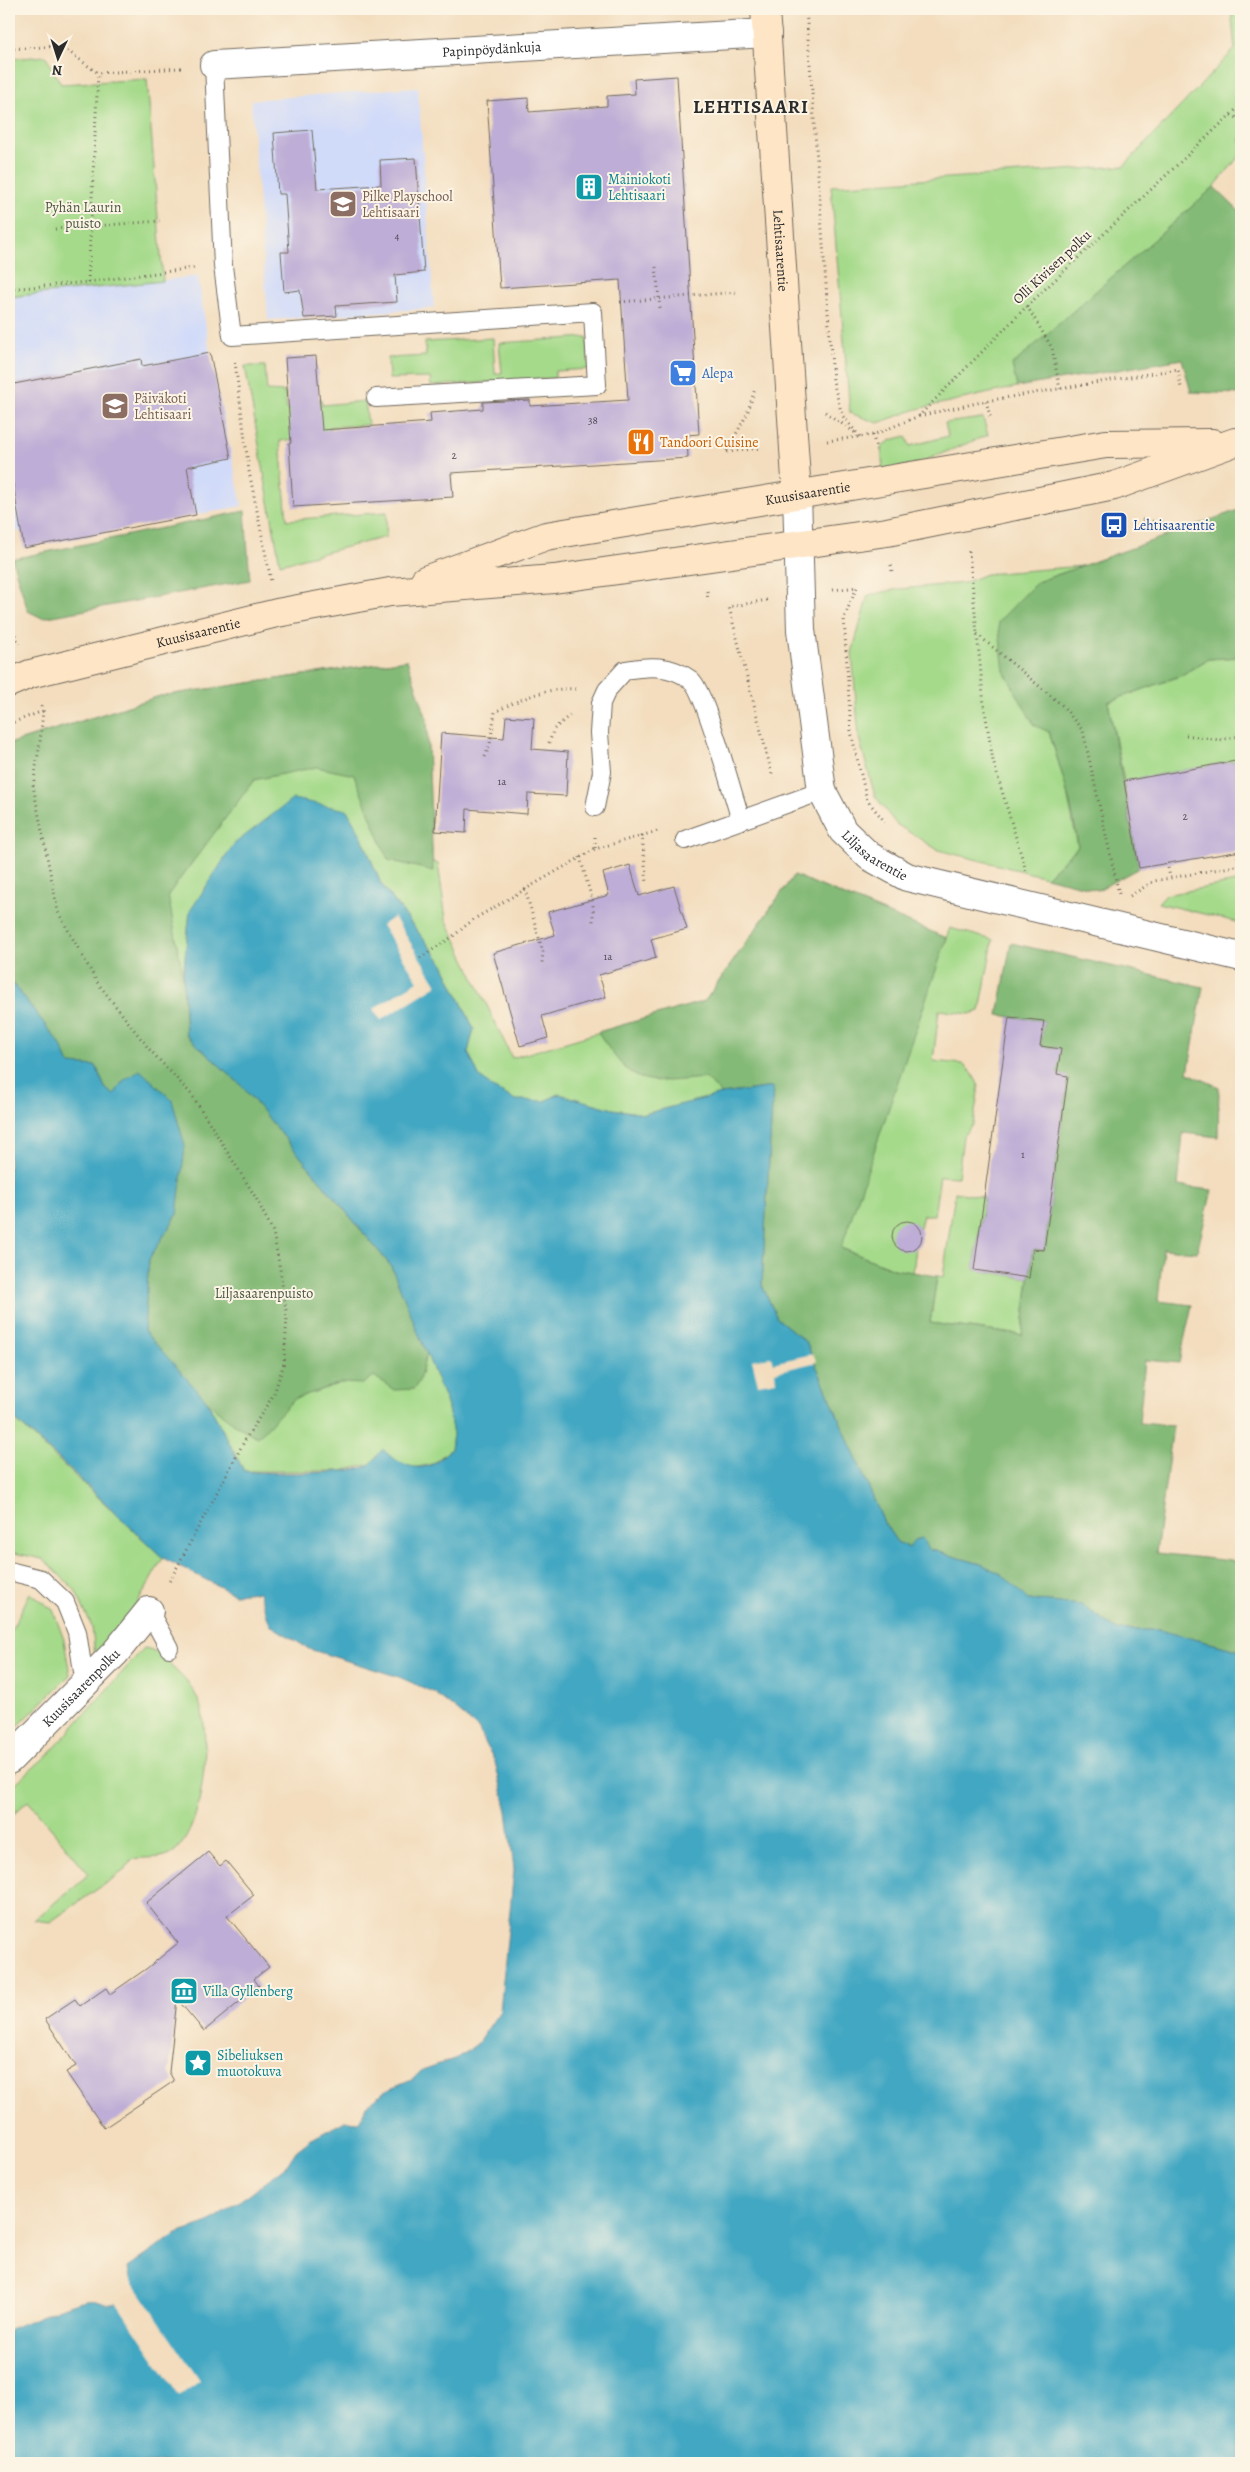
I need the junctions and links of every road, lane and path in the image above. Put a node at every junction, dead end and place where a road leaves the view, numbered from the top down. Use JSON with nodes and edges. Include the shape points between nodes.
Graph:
{"nodes":[{"id":1,"x":806,"y":9,"type":"edge"},
{"id":2,"x":766,"y":21,"type":"edge"},
{"id":3,"x":9,"y":49,"type":"edge"},
{"id":4,"x":214,"y":65,"type":"junction"},
{"id":5,"x":98,"y":73,"type":"junction"},
{"id":6,"x":1241,"y":105,"type":"edge"},
{"id":7,"x":1230,"y":116,"type":"junction"},
{"id":8,"x":1241,"y":120,"type":"edge"},
{"id":9,"x":160,"y":221,"type":"dead end"},
{"id":10,"x":91,"y":225,"type":"junction"},
{"id":11,"x":55,"y":229,"type":"dead end"},
{"id":12,"x":223,"y":266,"type":"junction"},
{"id":13,"x":656,"y":267,"type":"dead end"},
{"id":14,"x":88,"y":282,"type":"junction"},
{"id":15,"x":9,"y":289,"type":"edge"},
{"id":16,"x":737,"y":292,"type":"dead end"},
{"id":17,"x":619,"y":302,"type":"dead end"},
{"id":18,"x":1027,"y":306,"type":"junction"},
{"id":19,"x":660,"y":309,"type":"dead end"},
{"id":20,"x":232,"y":336,"type":"junction"},
{"id":21,"x":1181,"y":388,"type":"dead end"},
{"id":22,"x":1060,"y":389,"type":"junction"},
{"id":23,"x":376,"y":398,"type":"dead end"},
{"id":24,"x":986,"y":401,"type":"junction"},
{"id":25,"x":919,"y":416,"type":"junction"},
{"id":26,"x":991,"y":420,"type":"dead end"},
{"id":27,"x":873,"y":435,"type":"dead end"},
{"id":28,"x":861,"y":438,"type":"dead end"},
{"id":29,"x":1238,"y":442,"type":"edge"},
{"id":30,"x":797,"y":494,"type":"junction"},
{"id":31,"x":1142,"y":520,"type":"dead end"},
{"id":32,"x":1164,"y":523,"type":"dead end"},
{"id":33,"x":799,"y":544,"type":"junction"},
{"id":34,"x":969,"y":551,"type":"dead end"},
{"id":35,"x":857,"y":587,"type":"dead end"},
{"id":36,"x":390,"y":592,"type":"junction"},
{"id":37,"x":277,"y":613,"type":"junction"},
{"id":38,"x":9,"y":621,"type":"edge"},
{"id":39,"x":977,"y":634,"type":"junction"},
{"id":40,"x":9,"y":639,"type":"edge"},
{"id":41,"x":9,"y":683,"type":"edge"},
{"id":42,"x":607,"y":690,"type":"junction"},
{"id":43,"x":9,"y":724,"type":"edge"},
{"id":44,"x":1186,"y":735,"type":"dead end"},
{"id":45,"x":1241,"y":736,"type":"edge"},
{"id":46,"x":485,"y":757,"type":"dead end"},
{"id":47,"x":822,"y":791,"type":"junction"},
{"id":48,"x":595,"y":807,"type":"dead end"},
{"id":49,"x":741,"y":820,"type":"junction"},
{"id":50,"x":888,"y":826,"type":"dead end"},
{"id":51,"x":660,"y":830,"type":"dead end"},
{"id":52,"x":642,"y":835,"type":"junction"},
{"id":53,"x":685,"y":840,"type":"dead end"},
{"id":54,"x":1237,"y":852,"type":"dead end"},
{"id":55,"x":580,"y":857,"type":"junction"},
{"id":56,"x":1168,"y":863,"type":"dead end"},
{"id":57,"x":1240,"y":865,"type":"edge"},
{"id":58,"x":1026,"y":872,"type":"dead end"},
{"id":59,"x":1170,"y":878,"type":"junction"},
{"id":60,"x":647,"y":883,"type":"dead end"},
{"id":61,"x":525,"y":890,"type":"junction"},
{"id":62,"x":1129,"y":896,"type":"dead end"},
{"id":63,"x":1120,"y":902,"type":"dead end"},
{"id":64,"x":593,"y":923,"type":"dead end"},
{"id":65,"x":420,"y":958,"type":"dead end"},
{"id":66,"x":1241,"y":958,"type":"edge"},
{"id":67,"x":542,"y":963,"type":"dead end"},
{"id":68,"x":9,"y":1571,"type":"edge"},
{"id":69,"x":167,"y":1584,"type":"dead end"},
{"id":70,"x":149,"y":1611,"type":"joint"},
{"id":71,"x":169,"y":1648,"type":"dead end"},
{"id":72,"x":85,"y":1684,"type":"junction"},
{"id":73,"x":9,"y":1760,"type":"edge"}],
"edges":[{"from":1,"to":28,"type":"path","via":[[833,381],[842,415]]},
{"from":2,"to":4,"type":"street","name":"Papinpöydänkuja"},
{"from":2,"to":30,"type":"main road","name":"Lehtisaarentie"},
{"from":3,"to":5,"type":"path","via":[[61,46]]},
{"from":4,"to":5,"type":"path"},
{"from":4,"to":12,"type":"lane"},
{"from":5,"to":10,"type":"path"},
{"from":6,"to":7,"type":"path","name":"Olli Kivisen polku"},
{"from":7,"to":8,"type":"path"},
{"from":7,"to":18,"type":"path","name":"Olli Kivisen polku"},
{"from":9,"to":10,"type":"path"},
{"from":10,"to":11,"type":"path"},
{"from":10,"to":14,"type":"path"},
{"from":12,"to":14,"type":"path"},
{"from":12,"to":20,"type":"lane"},
{"from":13,"to":19,"type":"path","bridge":true},
{"from":14,"to":15,"type":"path"},
{"from":16,"to":17,"type":"path"},
{"from":18,"to":22,"type":"path","via":[[1052,348]]},
{"from":18,"to":25,"type":"path","name":"Olli Kivisen polku"},
{"from":20,"to":23,"type":"lane","via":[[593,312],[597,384]]},
{"from":20,"to":37,"type":"path","via":[[249,471]]},
{"from":21,"to":22,"type":"path","via":[[1178,369]]},
{"from":22,"to":24,"type":"path"},
{"from":24,"to":25,"type":"path"},
{"from":24,"to":26,"type":"path"},
{"from":25,"to":27,"type":"path","name":"Olli Kivisen polku"},
{"from":29,"to":30,"type":"main road","name":"Kuusisaarentie","via":[[1106,444]]},
{"from":29,"to":33,"type":"main road","name":"Kuusisaarentie","via":[[1114,486],[887,532]]},
{"from":30,"to":33,"type":"street","name":"Liljasaarentie"},
{"from":30,"to":36,"type":"main road","name":"Kuusisaarentie","via":[[546,536]]},
{"from":31,"to":32,"type":"path"},
{"from":33,"to":36,"type":"main road","name":"Kuusisaarentie","via":[[554,579]]},
{"from":33,"to":47,"type":"street","name":"Liljasaarentie","via":[[801,630]]},
{"from":34,"to":39,"type":"path"},
{"from":35,"to":50,"type":"path","via":[[844,618],[851,732],[867,800]]},
{"from":36,"to":37,"type":"main road","name":"Kuusisaarentie"},
{"from":37,"to":41,"type":"main road","name":"Kuusisaarentie","via":[[30,674]]},
{"from":38,"to":40,"type":"path","via":[[17,639]]},
{"from":39,"to":58,"type":"path","via":[[993,761]]},
{"from":39,"to":63,"type":"path","via":[[1063,706],[1083,731]]},
{"from":42,"to":46,"type":"path","via":[[559,688],[526,696],[495,712]]},
{"from":42,"to":48,"type":"lane","via":[[601,703],[602,772]]},
{"from":42,"to":49,"type":"lane","via":[[625,670],[650,666],[668,668],[692,680],[705,705]]},
{"from":43,"to":69,"type":"path","via":[[43,711],[33,786],[58,912],[97,982],[149,1049],[192,1095],[256,1198],[273,1232],[287,1317],[284,1363],[274,1394],[245,1440]]},
{"from":44,"to":45,"type":"path","via":[[1219,740]]},
{"from":47,"to":49,"type":"lane"},
{"from":47,"to":66,"type":"street","name":"Liljasaarentie","via":[[843,831],[869,856],[907,877]]},
{"from":49,"to":53,"type":"lane"},
{"from":51,"to":52,"type":"path"},
{"from":52,"to":55,"type":"path","via":[[595,849]]},
{"from":52,"to":60,"type":"path"},
{"from":54,"to":57,"type":"path"},
{"from":55,"to":61,"type":"path"},
{"from":55,"to":64,"type":"path","via":[[593,903]]},
{"from":56,"to":59,"type":"path"},
{"from":57,"to":59,"type":"path"},
{"from":59,"to":62,"type":"path","via":[[1154,881]]},
{"from":61,"to":65,"type":"path","via":[[474,919]]},
{"from":61,"to":67,"type":"path","via":[[543,952]]},
{"from":68,"to":72,"type":"lane","via":[[40,1579],[65,1602],[77,1632]]},
{"from":70,"to":71,"type":"lane"},
{"from":70,"to":72,"type":"street","name":"Kuusisaarenpolku"},
{"from":72,"to":73,"type":"street","name":"Kuusisaarenpolku"}]}
